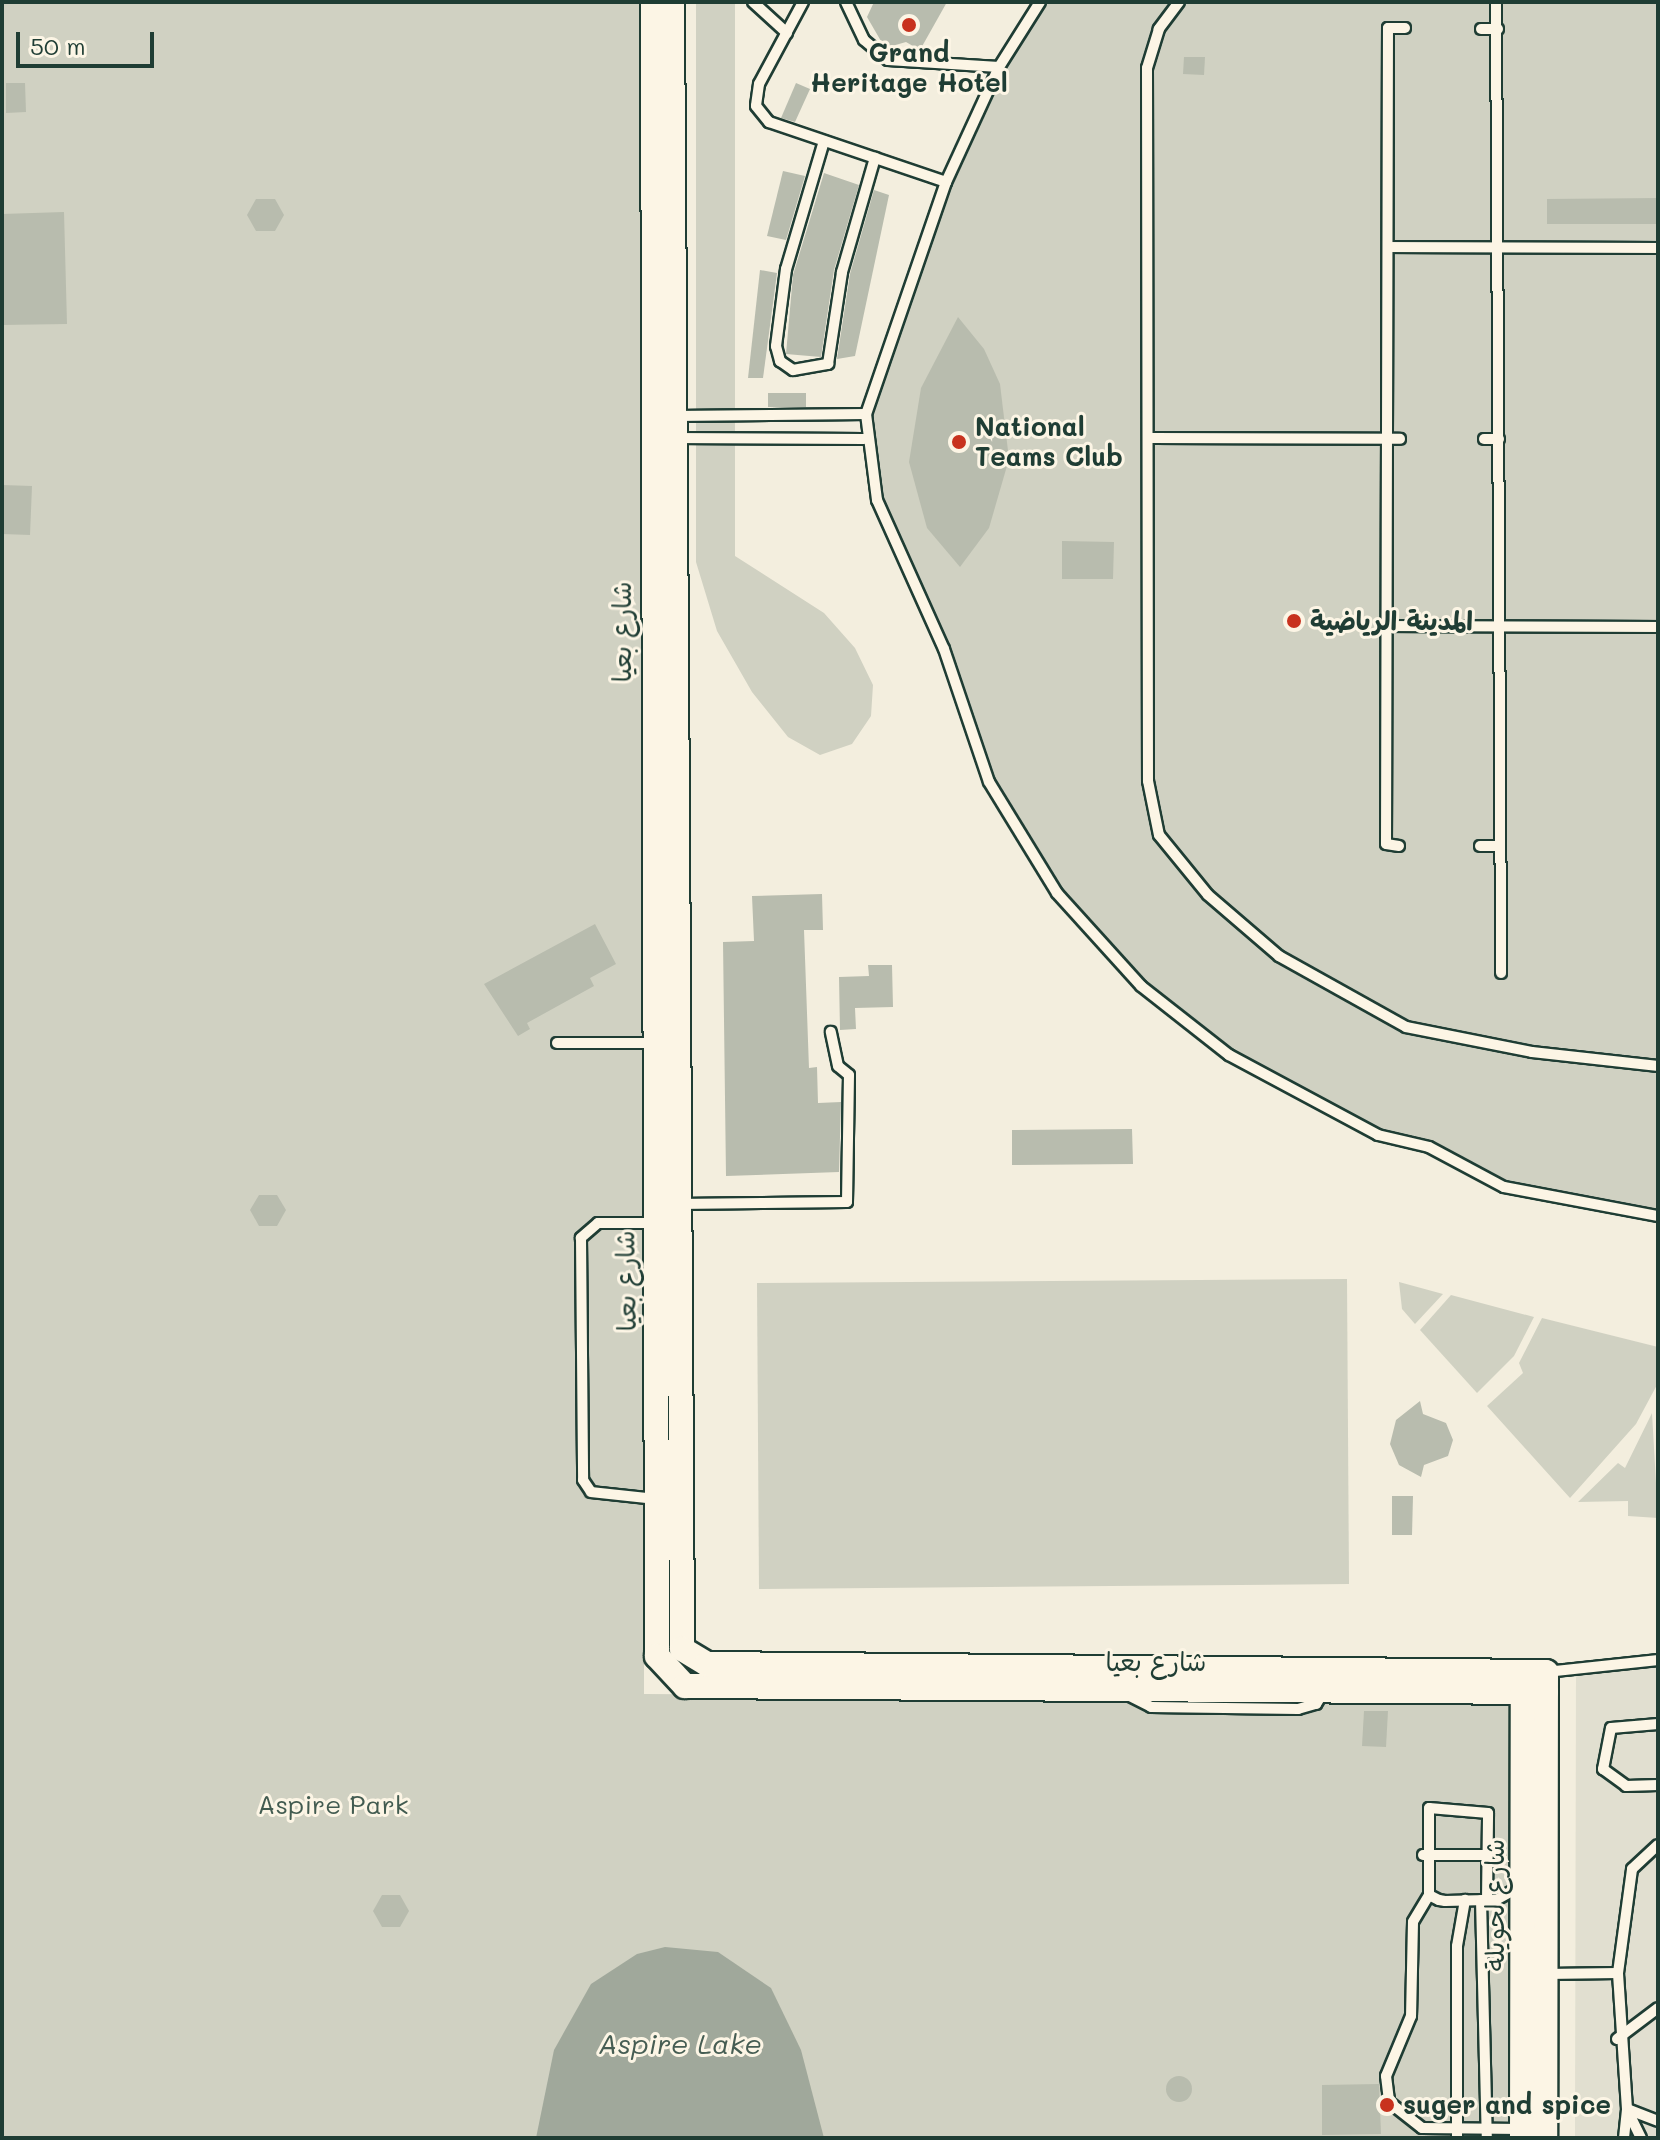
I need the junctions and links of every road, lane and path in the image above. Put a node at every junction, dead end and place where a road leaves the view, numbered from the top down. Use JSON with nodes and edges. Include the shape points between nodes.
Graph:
{"nodes":[{"id":1,"x":653,"y":2,"type":"edge"},
{"id":2,"x":672,"y":2,"type":"edge"},
{"id":3,"x":753,"y":2,"type":"edge"},
{"id":4,"x":803,"y":2,"type":"edge"},
{"id":5,"x":846,"y":2,"type":"edge"},
{"id":6,"x":1040,"y":2,"type":"edge"},
{"id":7,"x":1179,"y":2,"type":"edge"},
{"id":8,"x":1496,"y":2,"type":"edge"},
{"id":9,"x":1405,"y":28,"type":"dead end"},
{"id":10,"x":1481,"y":29,"type":"dead end"},
{"id":11,"x":1498,"y":29,"type":"junction"},
{"id":12,"x":787,"y":33,"type":"junction"},
{"id":13,"x":999,"y":67,"type":"junction"},
{"id":14,"x":824,"y":141,"type":"junction"},
{"id":15,"x":662,"y":142,"type":"junction"},
{"id":16,"x":875,"y":158,"type":"junction"},
{"id":17,"x":946,"y":182,"type":"junction"},
{"id":18,"x":1388,"y":247,"type":"junction"},
{"id":19,"x":1498,"y":247,"type":"junction"},
{"id":20,"x":1658,"y":248,"type":"edge"},
{"id":21,"x":866,"y":414,"type":"junction"},
{"id":22,"x":649,"y":427,"type":"junction"},
{"id":23,"x":676,"y":427,"type":"junction"},
{"id":24,"x":1152,"y":438,"type":"junction"},
{"id":25,"x":864,"y":439,"type":"junction"},
{"id":26,"x":1388,"y":439,"type":"junction"},
{"id":27,"x":1400,"y":439,"type":"dead end"},
{"id":28,"x":1484,"y":439,"type":"dead end"},
{"id":29,"x":1499,"y":439,"type":"junction"},
{"id":30,"x":1388,"y":626,"type":"junction"},
{"id":31,"x":1500,"y":626,"type":"junction"},
{"id":32,"x":1658,"y":627,"type":"edge"},
{"id":33,"x":1399,"y":846,"type":"dead end"},
{"id":34,"x":1480,"y":846,"type":"dead end"},
{"id":35,"x":1500,"y":846,"type":"junction"},
{"id":36,"x":1501,"y":973,"type":"dead end"},
{"id":37,"x":831,"y":1032,"type":"dead end"},
{"id":38,"x":557,"y":1043,"type":"dead end"},
{"id":39,"x":664,"y":1043,"type":"junction"},
{"id":40,"x":1658,"y":1066,"type":"edge"},
{"id":41,"x":661,"y":1211,"type":"junction"},
{"id":42,"x":1658,"y":1216,"type":"edge"},
{"id":43,"x":668,"y":1499,"type":"junction"},
{"id":44,"x":1658,"y":1660,"type":"edge"},
{"id":45,"x":1534,"y":1682,"type":"junction"},
{"id":46,"x":1658,"y":1724,"type":"edge"},
{"id":47,"x":1658,"y":1785,"type":"edge"},
{"id":48,"x":1658,"y":1845,"type":"edge"},
{"id":49,"x":1423,"y":1855,"type":"junction"},
{"id":50,"x":1488,"y":1855,"type":"junction"},
{"id":51,"x":1522,"y":1885,"type":"junction"},
{"id":52,"x":1429,"y":1895,"type":"junction"},
{"id":53,"x":1465,"y":1900,"type":"junction"},
{"id":54,"x":1488,"y":1900,"type":"junction"},
{"id":55,"x":1523,"y":1913,"type":"junction"},
{"id":56,"x":1484,"y":1933,"type":"junction"},
{"id":57,"x":1458,"y":1935,"type":"junction"},
{"id":58,"x":1618,"y":1973,"type":"junction"},
{"id":59,"x":1534,"y":1974,"type":"junction"},
{"id":60,"x":1658,"y":1997,"type":"edge"},
{"id":61,"x":1657,"y":2009,"type":"edge"},
{"id":62,"x":1617,"y":2039,"type":"junction"},
{"id":63,"x":1627,"y":2109,"type":"junction"},
{"id":64,"x":1658,"y":2121,"type":"edge"},
{"id":65,"x":1457,"y":2134,"type":"edge"},
{"id":66,"x":1487,"y":2134,"type":"edge"},
{"id":67,"x":1530,"y":2135,"type":"edge"},
{"id":68,"x":1624,"y":2138,"type":"edge"},
{"id":69,"x":1641,"y":2138,"type":"edge"}],
"edges":[{"from":1,"to":15,"type":"street","name":"شارع بعيا"},
{"from":2,"to":15,"type":"street","name":"شارع بعيا"},
{"from":3,"to":12,"type":"lane"},
{"from":4,"to":12,"type":"lane"},
{"from":5,"to":13,"type":"lane","via":[[864,40],[888,60]]},
{"from":6,"to":13,"type":"lane"},
{"from":7,"to":24,"type":"lane","via":[[1159,29],[1147,68]]},
{"from":8,"to":11,"type":"lane"},
{"from":9,"to":18,"type":"lane","via":[[1388,28]]},
{"from":10,"to":11,"type":"lane"},
{"from":11,"to":19,"type":"lane"},
{"from":12,"to":14,"type":"lane","via":[[756,106],[769,122]]},
{"from":13,"to":17,"type":"lane"},
{"from":14,"to":16,"type":"lane"},
{"from":14,"to":16,"type":"lane","via":[[786,269],[776,346],[780,361],[793,370],[828,364],[842,272]]},
{"from":15,"to":22,"type":"street","name":"شارع بعيا"},
{"from":15,"to":23,"type":"street","name":"شارع بعيا"},
{"from":16,"to":17,"type":"lane"},
{"from":17,"to":21,"type":"lane"},
{"from":18,"to":19,"type":"lane"},
{"from":18,"to":26,"type":"lane"},
{"from":19,"to":20,"type":"lane"},
{"from":19,"to":29,"type":"lane"},
{"from":21,"to":23,"type":"lane"},
{"from":21,"to":25,"type":"lane"},
{"from":22,"to":23,"type":"lane"},
{"from":22,"to":23,"type":"lane"},
{"from":22,"to":39,"type":"street","name":"شارع بعيا"},
{"from":23,"to":25,"type":"lane"},
{"from":23,"to":39,"type":"street","name":"شارع بعيا"},
{"from":24,"to":26,"type":"lane"},
{"from":24,"to":40,"type":"lane","via":[[1148,781],[1159,835],[1182,867],[1279,956],[1406,1027],[1532,1052]]},
{"from":25,"to":42,"type":"lane","via":[[877,500],[944,649],[989,782],[1057,893],[1141,986],[1229,1055],[1378,1135],[1429,1147],[1504,1187]]},
{"from":26,"to":27,"type":"lane"},
{"from":26,"to":30,"type":"lane"},
{"from":28,"to":29,"type":"lane"},
{"from":29,"to":31,"type":"lane"},
{"from":30,"to":31,"type":"lane"},
{"from":30,"to":33,"type":"lane","via":[[1386,844]]},
{"from":31,"to":32,"type":"lane"},
{"from":31,"to":35,"type":"lane"},
{"from":34,"to":35,"type":"lane"},
{"from":35,"to":36,"type":"lane"},
{"from":37,"to":41,"type":"lane","via":[[838,1066],[849,1075],[847,1202]]},
{"from":38,"to":39,"type":"lane"},
{"from":39,"to":41,"type":"street","name":"شارع بعيا"},
{"from":41,"to":43,"type":"street","name":"شارع بعيا"},
{"from":41,"to":43,"type":"lane","via":[[598,1223],[581,1238],[583,1480],[591,1492]]},
{"from":43,"to":45,"type":"street","name":"شارع بعيا","via":[[682,1649],[697,1662]]},
{"from":43,"to":45,"type":"street","name":"شارع بعيا","via":[[657,1656],[685,1686],[1324,1691]]},
{"from":44,"to":45,"type":"lane"},
{"from":45,"to":51,"type":"street","name":"شارع لحويلة"},
{"from":45,"to":59,"type":"street","name":"شارع لحويلة"},
{"from":46,"to":47,"type":"lane","via":[[1611,1728],[1603,1769],[1626,1786]]},
{"from":48,"to":58,"type":"lane","via":[[1632,1869]]},
{"from":49,"to":50,"type":"lane"},
{"from":49,"to":50,"type":"lane","via":[[1426,1810],[1477,1808],[1489,1816]]},
{"from":49,"to":52,"type":"lane"},
{"from":50,"to":54,"type":"lane"},
{"from":51,"to":54,"type":"lane"},
{"from":51,"to":55,"type":"street","name":"شارع لحويلة"},
{"from":52,"to":53,"type":"lane"},
{"from":52,"to":65,"type":"lane","via":[[1413,1922],[1411,2016],[1386,2094],[1414,2126]]},
{"from":53,"to":54,"type":"lane"},
{"from":53,"to":57,"type":"lane"},
{"from":54,"to":55,"type":"lane"},
{"from":54,"to":56,"type":"lane"},
{"from":55,"to":59,"type":"street","name":"شارع لحويلة"},
{"from":56,"to":57,"type":"lane"},
{"from":56,"to":66,"type":"lane"},
{"from":57,"to":65,"type":"lane"},
{"from":58,"to":59,"type":"lane"},
{"from":58,"to":62,"type":"lane"},
{"from":59,"to":67,"type":"street","name":"شارع لحويلة"},
{"from":60,"to":61,"type":"lane"},
{"from":61,"to":62,"type":"lane"},
{"from":62,"to":63,"type":"lane"},
{"from":63,"to":64,"type":"lane"},
{"from":63,"to":68,"type":"lane"},
{"from":63,"to":69,"type":"lane"},
{"from":65,"to":66,"type":"lane"},
{"from":66,"to":67,"type":"lane"}]}
